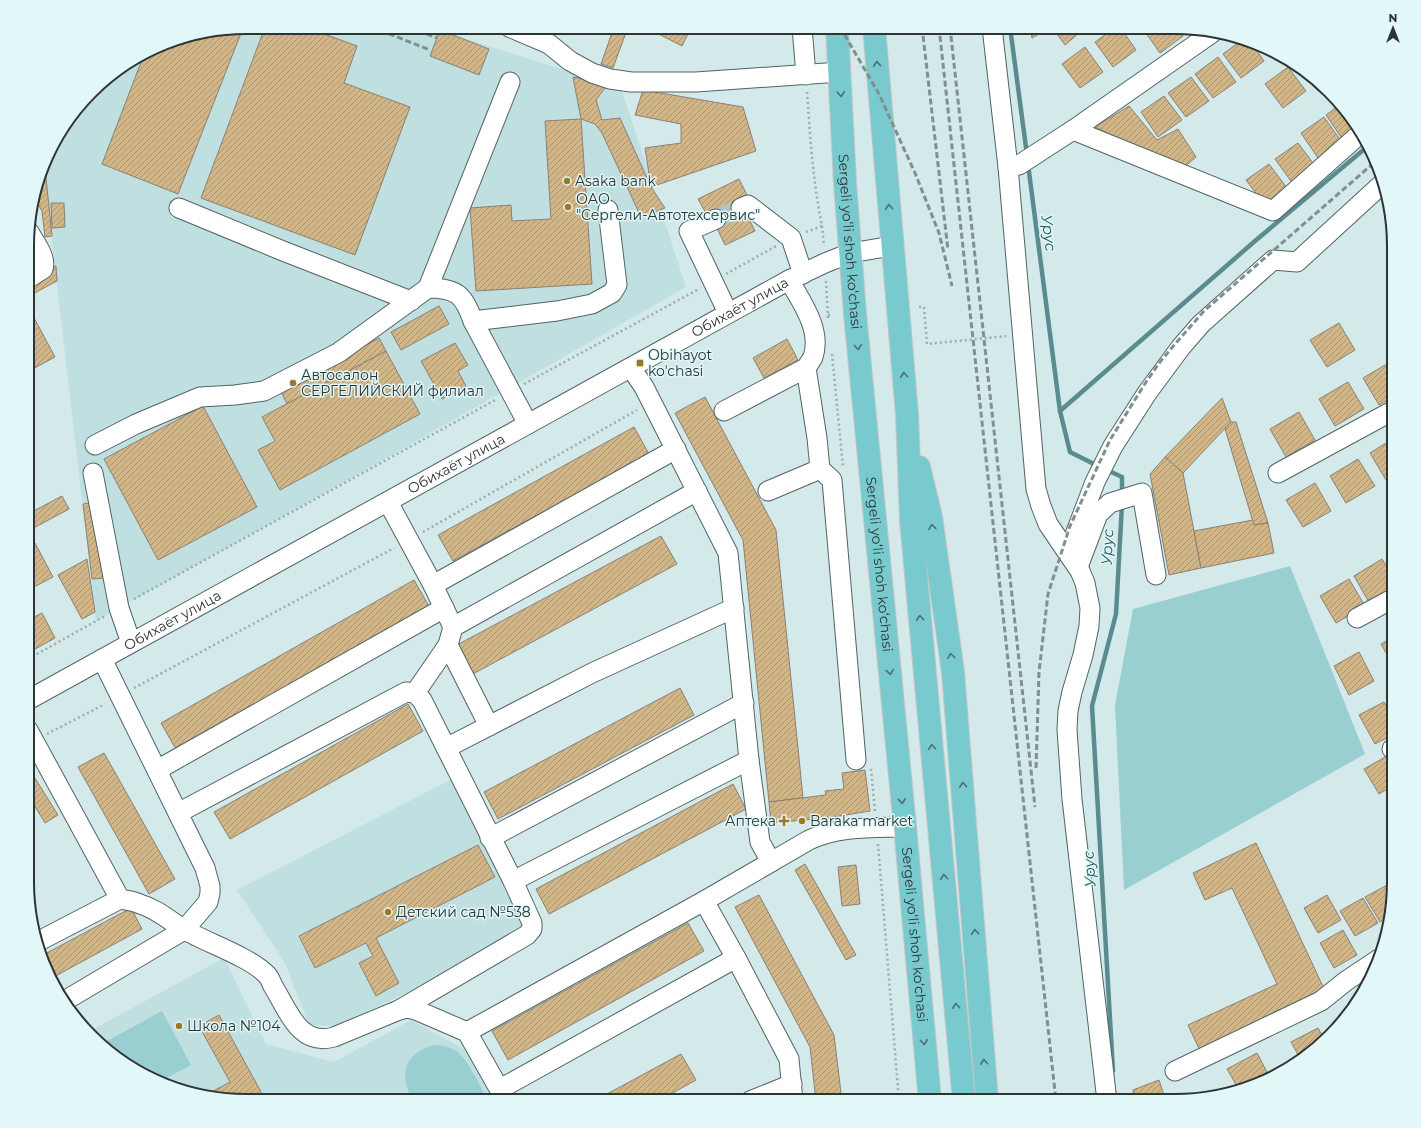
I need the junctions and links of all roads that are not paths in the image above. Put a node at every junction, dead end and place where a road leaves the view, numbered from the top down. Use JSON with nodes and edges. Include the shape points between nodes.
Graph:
{"nodes":[{"id":1,"x":525,"y":34,"type":"edge"},
{"id":2,"x":803,"y":34,"type":"edge"},
{"id":3,"x":837,"y":34,"type":"edge"},
{"id":4,"x":875,"y":34,"type":"edge"},
{"id":5,"x":994,"y":34,"type":"edge"},
{"id":6,"x":1207,"y":37,"type":"edge"},
{"id":7,"x":840,"y":72,"type":"junction"},
{"id":8,"x":806,"y":74,"type":"junction"},
{"id":9,"x":510,"y":82,"type":"dead end"},
{"id":10,"x":1073,"y":130,"type":"junction"},
{"id":11,"x":1357,"y":137,"type":"edge"},
{"id":12,"x":1021,"y":162,"type":"junction"},
{"id":13,"x":1379,"y":187,"type":"edge"},
{"id":14,"x":179,"y":208,"type":"dead end"},
{"id":15,"x":741,"y":208,"type":"tunnel mouth"},
{"id":16,"x":608,"y":210,"type":"dead end"},
{"id":17,"x":716,"y":219,"type":"tunnel mouth"},
{"id":18,"x":34,"y":241,"type":"edge"},
{"id":19,"x":892,"y":246,"type":"junction"},
{"id":20,"x":850,"y":253,"type":"junction"},
{"id":21,"x":34,"y":275,"type":"edge"},
{"id":22,"x":796,"y":277,"type":"junction"},
{"id":23,"x":428,"y":288,"type":"junction"},
{"id":24,"x":411,"y":301,"type":"junction"},
{"id":25,"x":728,"y":313,"type":"junction"},
{"id":26,"x":473,"y":321,"type":"junction"},
{"id":27,"x":631,"y":368,"type":"junction"},
{"id":28,"x":806,"y":368,"type":"junction"},
{"id":29,"x":724,"y":412,"type":"dead end"},
{"id":30,"x":907,"y":414,"type":"junction"},
{"id":31,"x":1387,"y":414,"type":"edge"},
{"id":32,"x":528,"y":424,"type":"junction"},
{"id":33,"x":95,"y":445,"type":"dead end"},
{"id":34,"x":676,"y":449,"type":"junction"},
{"id":35,"x":820,"y":469,"type":"junction"},
{"id":36,"x":93,"y":473,"type":"dead end"},
{"id":37,"x":1278,"y":473,"type":"dead end"},
{"id":38,"x":697,"y":491,"type":"junction"},
{"id":39,"x":768,"y":491,"type":"dead end"},
{"id":40,"x":388,"y":502,"type":"junction"},
{"id":41,"x":1073,"y":560,"type":"junction"},
{"id":42,"x":1156,"y":574,"type":"dead end"},
{"id":43,"x":433,"y":585,"type":"junction"},
{"id":44,"x":1387,"y":602,"type":"edge"},
{"id":45,"x":444,"y":608,"type":"junction"},
{"id":46,"x":734,"y":608,"type":"junction"},
{"id":47,"x":1357,"y":618,"type":"dead end"},
{"id":48,"x":453,"y":627,"type":"junction"},
{"id":49,"x":131,"y":643,"type":"junction"},
{"id":50,"x":448,"y":645,"type":"junction"},
{"id":51,"x":102,"y":659,"type":"junction"},
{"id":52,"x":415,"y":693,"type":"junction"},
{"id":53,"x":34,"y":697,"type":"edge"},
{"id":54,"x":744,"y":703,"type":"junction"},
{"id":55,"x":489,"y":726,"type":"junction"},
{"id":56,"x":34,"y":741,"type":"edge"},
{"id":57,"x":446,"y":748,"type":"junction"},
{"id":58,"x":749,"y":760,"type":"junction"},
{"id":59,"x":856,"y":760,"type":"dead end"},
{"id":60,"x":157,"y":770,"type":"junction"},
{"id":61,"x":178,"y":813,"type":"junction"},
{"id":62,"x":905,"y":827,"type":"junction"},
{"id":63,"x":490,"y":838,"type":"junction"},
{"id":64,"x":770,"y":862,"type":"junction"},
{"id":65,"x":513,"y":881,"type":"junction"},
{"id":66,"x":120,"y":899,"type":"junction"},
{"id":67,"x":704,"y":901,"type":"junction"},
{"id":68,"x":184,"y":930,"type":"junction"},
{"id":69,"x":42,"y":940,"type":"edge"},
{"id":70,"x":736,"y":958,"type":"junction"},
{"id":71,"x":1370,"y":965,"type":"edge"},
{"id":72,"x":69,"y":998,"type":"edge"},
{"id":73,"x":399,"y":1010,"type":"junction"},
{"id":74,"x":467,"y":1032,"type":"junction"},
{"id":75,"x":1175,"y":1071,"type":"dead end"},
{"id":76,"x":792,"y":1093,"type":"edge"},
{"id":77,"x":502,"y":1094,"type":"edge"},
{"id":78,"x":505,"y":1094,"type":"edge"},
{"id":79,"x":929,"y":1094,"type":"edge"},
{"id":80,"x":963,"y":1094,"type":"edge"},
{"id":81,"x":986,"y":1094,"type":"edge"},
{"id":82,"x":1106,"y":1094,"type":"edge"}],
"edges":[{"from":1,"to":8,"type":"street","via":[[549,44],[570,61],[592,72],[610,79],[631,82],[696,82]]},
{"from":2,"to":8,"type":"street"},
{"from":3,"to":7,"type":"main road","name":"Sergeli yo‘li shoh ko‘chasi"},
{"from":19,"to":4,"type":"main road","one_way":true},
{"from":5,"to":12,"type":"street"},
{"from":6,"to":10,"type":"street"},
{"from":7,"to":8,"type":"street"},
{"from":7,"to":20,"type":"main road","name":"Sergeli yo‘li shoh ko‘chasi","one_way":true},
{"from":9,"to":23,"type":"street"},
{"from":10,"to":11,"type":"street","via":[[1273,211]]},
{"from":10,"to":12,"type":"street"},
{"from":12,"to":41,"type":"street","via":[[1023,335],[1036,489],[1048,524]]},
{"from":13,"to":41,"type":"street","via":[[1297,262],[1273,260],[1201,324],[1181,347],[1113,446],[1095,482]]},
{"from":14,"to":24,"type":"street"},
{"from":15,"to":22,"type":"street","via":[[748,205],[791,238]]},
{"from":16,"to":26,"type":"street","via":[[617,285],[612,293],[592,304]]},
{"from":17,"to":25,"type":"street","via":[[689,231]]},
{"from":18,"to":21,"type":"street","via":[[44,264],[43,269]]},
{"from":19,"to":20,"type":"street","name":"Обихаёт улица"},
{"from":30,"to":19,"type":"main road","one_way":true},
{"from":20,"to":22,"type":"street","name":"Обихаёт улица"},
{"from":20,"to":62,"type":"main road","name":"Sergeli yo‘li shoh ko‘chasi","one_way":true},
{"from":22,"to":25,"type":"street","name":"Обихаёт улица"},
{"from":22,"to":28,"type":"street","via":[[815,340],[813,357]]},
{"from":23,"to":24,"type":"street"},
{"from":23,"to":26,"type":"street","via":[[452,290],[462,298]]},
{"from":24,"to":33,"type":"street","via":[[338,353],[264,391],[200,397],[136,424]]},
{"from":25,"to":27,"type":"street","name":"Обихаёт улица"},
{"from":26,"to":32,"type":"street"},
{"from":27,"to":32,"type":"street","name":"Обихаёт улица"},
{"from":27,"to":34,"type":"street","via":[[644,387]]},
{"from":28,"to":29,"type":"street"},
{"from":28,"to":35,"type":"street"},
{"from":80,"to":30,"type":"main road","one_way":true,"via":[[911,520]]},
{"from":81,"to":30,"type":"main road","one_way":true,"via":[[954,672],[930,517]]},
{"from":31,"to":37,"type":"street"},
{"from":32,"to":40,"type":"street","name":"Обихаёт улица"},
{"from":34,"to":38,"type":"street"},
{"from":34,"to":43,"type":"street"},
{"from":35,"to":39,"type":"street"},
{"from":35,"to":59,"type":"street","via":[[832,480]]},
{"from":36,"to":49,"type":"street","via":[[119,608]]},
{"from":38,"to":46,"type":"street","via":[[728,553]]},
{"from":38,"to":48,"type":"street"},
{"from":40,"to":43,"type":"street"},
{"from":40,"to":49,"type":"street","name":"Обихаёт улица"},
{"from":41,"to":42,"type":"street","via":[[1098,514],[1110,503],[1142,493]]},
{"from":41,"to":82,"type":"street","via":[[1085,583],[1090,617],[1068,711],[1067,730],[1072,799]]},
{"from":43,"to":45,"type":"street"},
{"from":44,"to":47,"type":"street"},
{"from":45,"to":48,"type":"street"},
{"from":45,"to":60,"type":"street"},
{"from":46,"to":54,"type":"street"},
{"from":46,"to":55,"type":"street","via":[[592,673]]},
{"from":48,"to":50,"type":"street"},
{"from":49,"to":51,"type":"street","name":"Обихаёт улица"},
{"from":50,"to":52,"type":"street"},
{"from":50,"to":55,"type":"street"},
{"from":51,"to":53,"type":"street","name":"Обихаёт улица"},
{"from":51,"to":60,"type":"street"},
{"from":52,"to":57,"type":"street","via":[[422,700]]},
{"from":52,"to":61,"type":"street","via":[[406,692]]},
{"from":54,"to":58,"type":"street"},
{"from":54,"to":63,"type":"street"},
{"from":55,"to":57,"type":"street"},
{"from":56,"to":66,"type":"street"},
{"from":57,"to":63,"type":"street"},
{"from":58,"to":64,"type":"street","via":[[760,842]]},
{"from":58,"to":65,"type":"street"},
{"from":60,"to":61,"type":"street"},
{"from":61,"to":68,"type":"street","via":[[206,868],[210,886],[208,902]]},
{"from":62,"to":64,"type":"street","via":[[825,832]]},
{"from":62,"to":79,"type":"main road","name":"Sergeli yo‘li shoh ko‘chasi","one_way":true},
{"from":63,"to":65,"type":"street"},
{"from":64,"to":67,"type":"street"},
{"from":65,"to":73,"type":"street","via":[[532,923],[532,930]]},
{"from":66,"to":68,"type":"street","via":[[141,904]]},
{"from":66,"to":69,"type":"street"},
{"from":67,"to":70,"type":"street"},
{"from":67,"to":74,"type":"street"},
{"from":68,"to":72,"type":"street"},
{"from":68,"to":73,"type":"street","via":[[251,963],[267,975],[300,1030],[311,1037],[334,1037]]},
{"from":70,"to":76,"type":"street","via":[[789,1059]]},
{"from":70,"to":78,"type":"street"},
{"from":71,"to":75,"type":"street","via":[[1321,1001]]},
{"from":73,"to":74,"type":"street","via":[[416,1010]]},
{"from":74,"to":77,"type":"street"}]}
